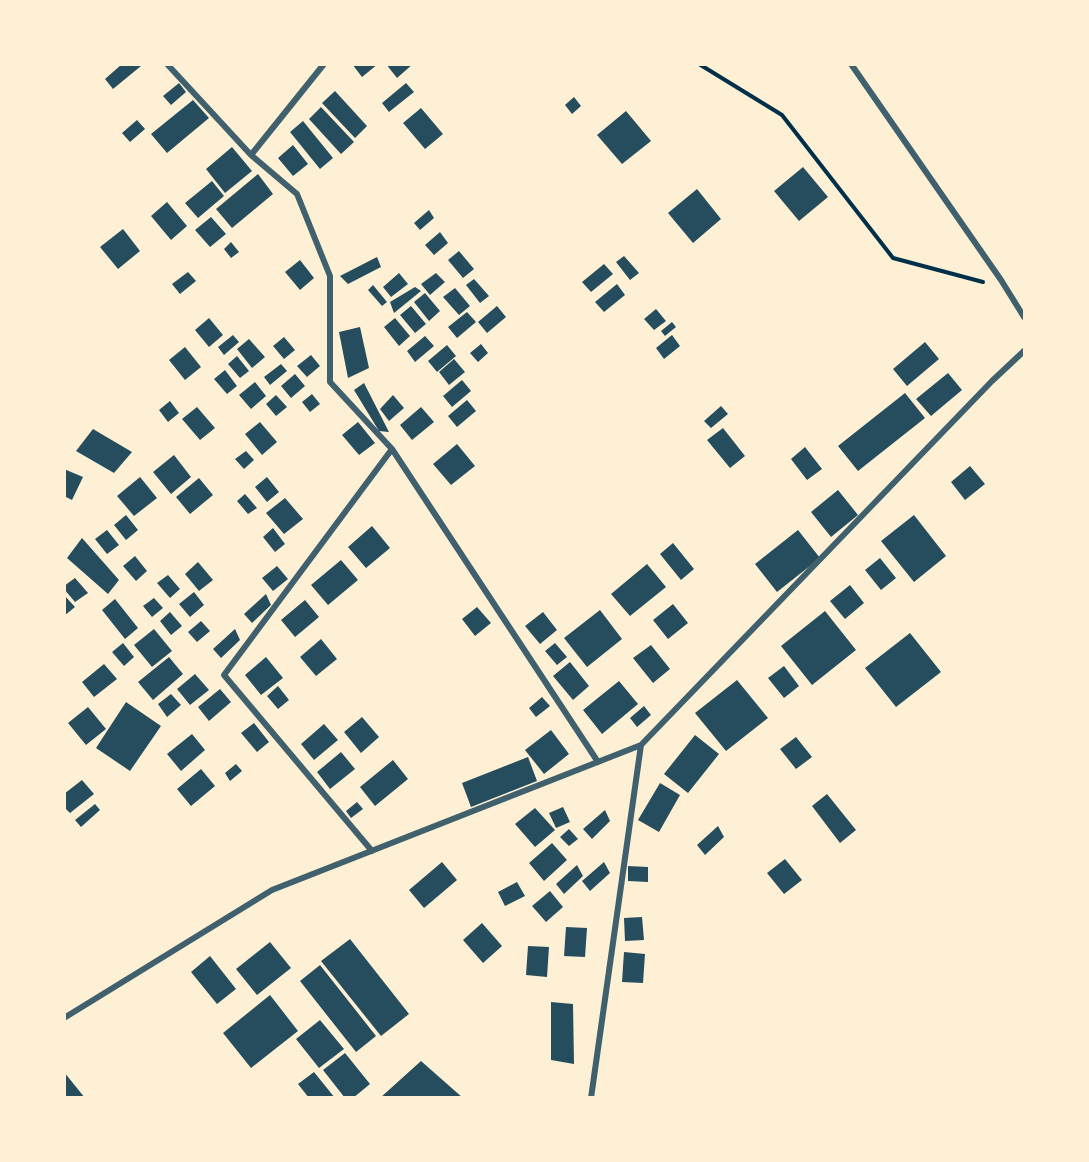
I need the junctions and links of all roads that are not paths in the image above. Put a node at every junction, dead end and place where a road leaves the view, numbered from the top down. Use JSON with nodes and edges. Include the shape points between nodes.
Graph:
{"nodes":[{"id":1,"x":167,"y":64,"type":"edge"},
{"id":2,"x":324,"y":64,"type":"edge"},
{"id":3,"x":851,"y":64,"type":"edge"},
{"id":4,"x":251,"y":155,"type":"junction"},
{"id":5,"x":1024,"y":318,"type":"edge"},
{"id":6,"x":1024,"y":351,"type":"edge"},
{"id":7,"x":392,"y":449,"type":"junction"},
{"id":8,"x":641,"y":745,"type":"junction"},
{"id":9,"x":598,"y":762,"type":"junction"},
{"id":10,"x":372,"y":851,"type":"junction"},
{"id":11,"x":64,"y":1018,"type":"edge"},
{"id":12,"x":591,"y":1098,"type":"edge"}],
"edges":[{"from":1,"to":4,"type":"street"},
{"from":2,"to":4,"type":"street"},
{"from":3,"to":5,"type":"street"},
{"from":4,"to":7,"type":"street","via":[[297,194],[330,276],[330,382]]},
{"from":6,"to":8,"type":"street"},
{"from":7,"to":9,"type":"street"},
{"from":7,"to":10,"type":"street","via":[[224,675]]},
{"from":8,"to":9,"type":"street"},
{"from":8,"to":12,"type":"street"},
{"from":9,"to":10,"type":"street"},
{"from":10,"to":11,"type":"street","via":[[272,890]]}]}
